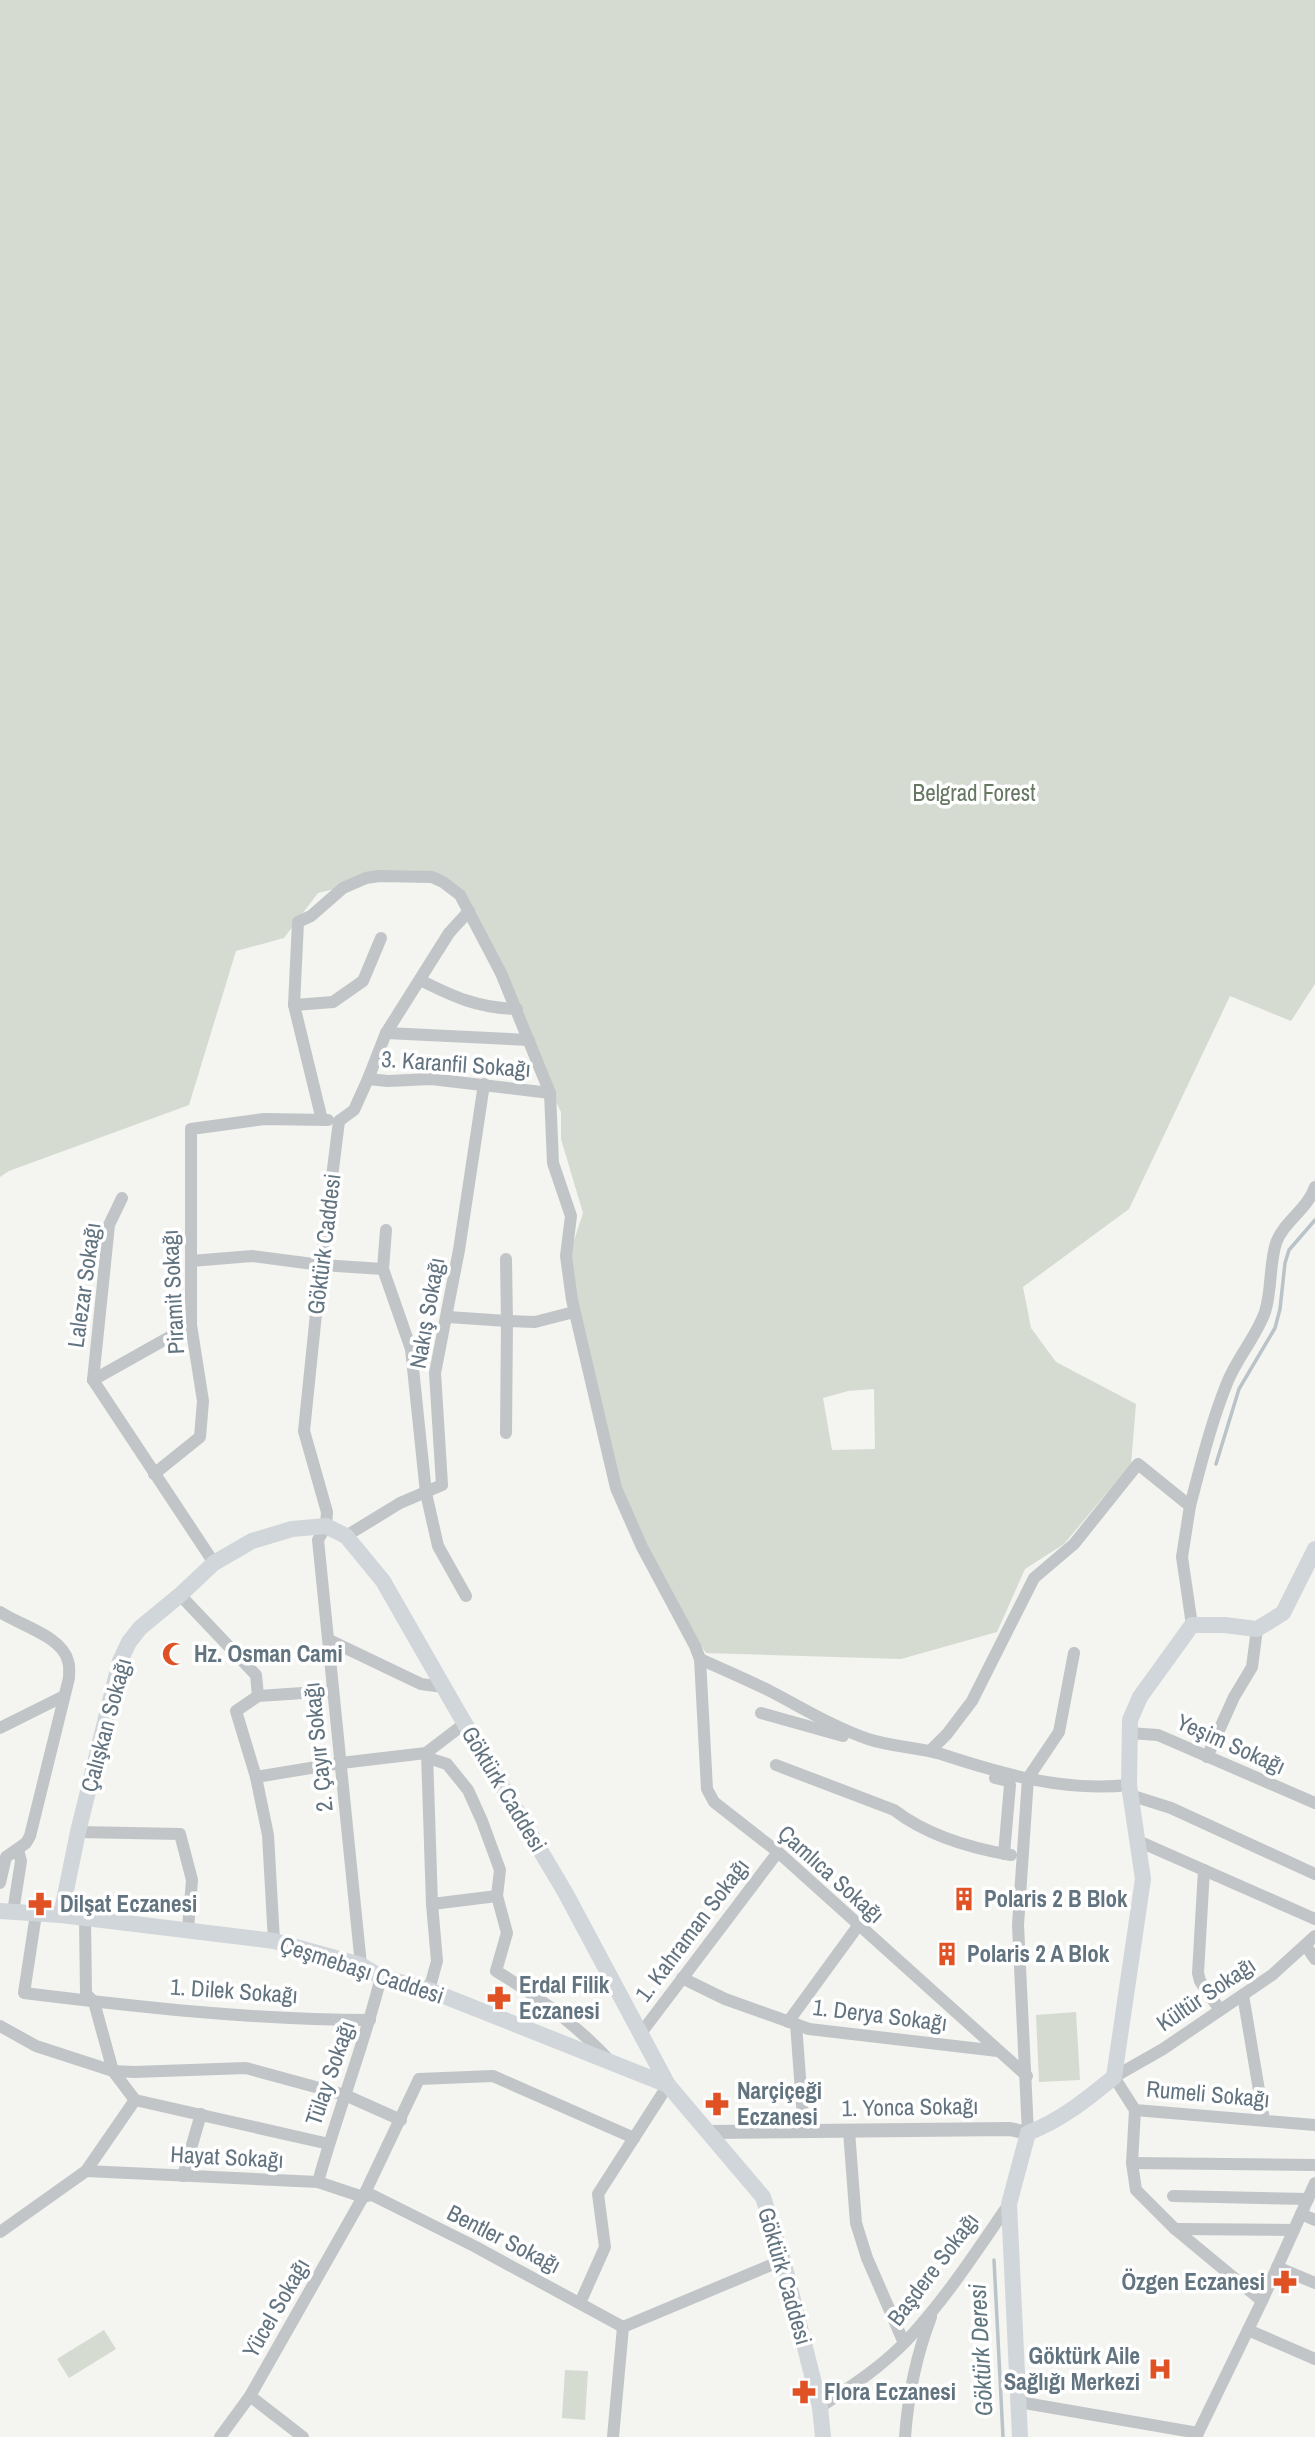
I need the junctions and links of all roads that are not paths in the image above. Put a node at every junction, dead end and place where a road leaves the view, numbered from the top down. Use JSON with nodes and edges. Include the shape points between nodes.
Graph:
{"nodes":[{"id":1,"x":469,"y":911,"type":"junction"},
{"id":2,"x":381,"y":938,"type":"dead end"},
{"id":3,"x":420,"y":981,"type":"junction"},
{"id":4,"x":294,"y":1005,"type":"junction"},
{"id":5,"x":517,"y":1009,"type":"junction"},
{"id":6,"x":386,"y":1033,"type":"junction"},
{"id":7,"x":529,"y":1040,"type":"junction"},
{"id":8,"x":368,"y":1079,"type":"junction"},
{"id":9,"x":484,"y":1084,"type":"junction"},
{"id":10,"x":550,"y":1093,"type":"junction"},
{"id":11,"x":323,"y":1120,"type":"junction"},
{"id":12,"x":339,"y":1121,"type":"junction"},
{"id":13,"x":1315,"y":1187,"type":"edge"},
{"id":14,"x":122,"y":1198,"type":"dead end"},
{"id":15,"x":386,"y":1230,"type":"dead end"},
{"id":16,"x":506,"y":1259,"type":"dead end"},
{"id":17,"x":191,"y":1261,"type":"junction"},
{"id":18,"x":321,"y":1265,"type":"junction"},
{"id":19,"x":383,"y":1269,"type":"junction"},
{"id":20,"x":575,"y":1312,"type":"junction"},
{"id":21,"x":447,"y":1317,"type":"junction"},
{"id":22,"x":507,"y":1321,"type":"junction"},
{"id":23,"x":191,"y":1325,"type":"junction"},
{"id":24,"x":93,"y":1380,"type":"junction"},
{"id":25,"x":506,"y":1433,"type":"dead end"},
{"id":26,"x":155,"y":1474,"type":"junction"},
{"id":27,"x":426,"y":1493,"type":"junction"},
{"id":28,"x":1190,"y":1506,"type":"junction"},
{"id":29,"x":326,"y":1527,"type":"junction"},
{"id":30,"x":346,"y":1536,"type":"junction"},
{"id":31,"x":1315,"y":1549,"type":"edge"},
{"id":32,"x":214,"y":1563,"type":"junction"},
{"id":33,"x":180,"y":1595,"type":"junction"},
{"id":34,"x":466,"y":1596,"type":"dead end"},
{"id":35,"x":0,"y":1612,"type":"edge"},
{"id":36,"x":1192,"y":1625,"type":"junction"},
{"id":37,"x":1257,"y":1629,"type":"junction"},
{"id":38,"x":329,"y":1640,"type":"junction"},
{"id":39,"x":1074,"y":1653,"type":"dead end"},
{"id":40,"x":700,"y":1659,"type":"junction"},
{"id":41,"x":444,"y":1687,"type":"junction"},
{"id":42,"x":333,"y":1691,"type":"junction"},
{"id":43,"x":64,"y":1696,"type":"junction"},
{"id":44,"x":258,"y":1696,"type":"junction"},
{"id":45,"x":761,"y":1713,"type":"dead end"},
{"id":46,"x":464,"y":1724,"type":"junction"},
{"id":47,"x":0,"y":1728,"type":"edge"},
{"id":48,"x":1129,"y":1733,"type":"junction"},
{"id":49,"x":930,"y":1751,"type":"junction"},
{"id":50,"x":427,"y":1755,"type":"junction"},
{"id":51,"x":1207,"y":1757,"type":"junction"},
{"id":52,"x":341,"y":1763,"type":"junction"},
{"id":53,"x":776,"y":1765,"type":"dead end"},
{"id":54,"x":256,"y":1777,"type":"junction"},
{"id":55,"x":1028,"y":1778,"type":"junction"},
{"id":56,"x":1129,"y":1790,"type":"junction"},
{"id":57,"x":1315,"y":1803,"type":"edge"},
{"id":58,"x":78,"y":1832,"type":"junction"},
{"id":59,"x":1138,"y":1841,"type":"junction"},
{"id":60,"x":18,"y":1850,"type":"junction"},
{"id":61,"x":778,"y":1853,"type":"junction"},
{"id":62,"x":1004,"y":1854,"type":"junction"},
{"id":63,"x":1021,"y":1857,"type":"junction"},
{"id":64,"x":1204,"y":1870,"type":"junction"},
{"id":65,"x":1315,"y":1874,"type":"edge"},
{"id":66,"x":0,"y":1883,"type":"edge"},
{"id":67,"x":497,"y":1896,"type":"junction"},
{"id":68,"x":432,"y":1904,"type":"junction"},
{"id":69,"x":7,"y":1911,"type":"edge"},
{"id":70,"x":36,"y":1914,"type":"junction"},
{"id":71,"x":61,"y":1915,"type":"junction"},
{"id":72,"x":86,"y":1917,"type":"junction"},
{"id":73,"x":1315,"y":1919,"type":"edge"},
{"id":74,"x":858,"y":1926,"type":"junction"},
{"id":75,"x":188,"y":1929,"type":"junction"},
{"id":76,"x":1315,"y":1936,"type":"edge"},
{"id":77,"x":274,"y":1941,"type":"junction"},
{"id":78,"x":1306,"y":1946,"type":"junction"},
{"id":79,"x":1315,"y":1959,"type":"edge"},
{"id":80,"x":361,"y":1965,"type":"junction"},
{"id":81,"x":381,"y":1977,"type":"junction"},
{"id":82,"x":682,"y":1978,"type":"junction"},
{"id":83,"x":429,"y":1990,"type":"junction"},
{"id":84,"x":1243,"y":1994,"type":"junction"},
{"id":85,"x":94,"y":2002,"type":"junction"},
{"id":86,"x":1220,"y":2010,"type":"junction"},
{"id":87,"x":370,"y":2020,"type":"junction"},
{"id":88,"x":792,"y":2023,"type":"junction"},
{"id":89,"x":0,"y":2026,"type":"edge"},
{"id":90,"x":640,"y":2033,"type":"junction"},
{"id":91,"x":998,"y":2051,"type":"junction"},
{"id":92,"x":612,"y":2063,"type":"junction"},
{"id":93,"x":113,"y":2071,"type":"junction"},
{"id":94,"x":1027,"y":2076,"type":"junction"},
{"id":95,"x":1114,"y":2077,"type":"junction"},
{"id":96,"x":668,"y":2085,"type":"junction"},
{"id":97,"x":345,"y":2095,"type":"junction"},
{"id":98,"x":135,"y":2100,"type":"junction"},
{"id":99,"x":1135,"y":2110,"type":"junction"},
{"id":100,"x":201,"y":2114,"type":"junction"},
{"id":101,"x":401,"y":2120,"type":"junction"},
{"id":102,"x":1264,"y":2120,"type":"junction"},
{"id":103,"x":1315,"y":2125,"type":"edge"},
{"id":104,"x":804,"y":2131,"type":"junction"},
{"id":105,"x":849,"y":2131,"type":"junction"},
{"id":106,"x":708,"y":2132,"type":"junction"},
{"id":107,"x":1028,"y":2133,"type":"junction"},
{"id":108,"x":634,"y":2138,"type":"junction"},
{"id":109,"x":329,"y":2144,"type":"junction"},
{"id":110,"x":1132,"y":2163,"type":"junction"},
{"id":111,"x":1315,"y":2165,"type":"edge"},
{"id":112,"x":86,"y":2171,"type":"junction"},
{"id":113,"x":183,"y":2176,"type":"junction"},
{"id":114,"x":318,"y":2182,"type":"junction"},
{"id":115,"x":1315,"y":2183,"type":"edge"},
{"id":116,"x":1174,"y":2196,"type":"dead end"},
{"id":117,"x":363,"y":2197,"type":"junction"},
{"id":118,"x":1308,"y":2199,"type":"junction"},
{"id":119,"x":1009,"y":2204,"type":"junction"},
{"id":120,"x":1301,"y":2214,"type":"junction"},
{"id":121,"x":1315,"y":2220,"type":"edge"},
{"id":122,"x":1175,"y":2229,"type":"junction"},
{"id":123,"x":1294,"y":2230,"type":"junction"},
{"id":124,"x":0,"y":2232,"type":"edge"},
{"id":125,"x":783,"y":2260,"type":"junction"},
{"id":126,"x":1277,"y":2267,"type":"junction"},
{"id":127,"x":1315,"y":2283,"type":"edge"},
{"id":128,"x":1262,"y":2301,"type":"junction"},
{"id":129,"x":580,"y":2303,"type":"junction"},
{"id":130,"x":933,"y":2310,"type":"junction"},
{"id":131,"x":622,"y":2326,"type":"junction"},
{"id":132,"x":1248,"y":2330,"type":"junction"},
{"id":133,"x":904,"y":2343,"type":"junction"},
{"id":134,"x":1315,"y":2359,"type":"edge"},
{"id":135,"x":250,"y":2396,"type":"junction"},
{"id":136,"x":1019,"y":2402,"type":"junction"},
{"id":137,"x":820,"y":2407,"type":"junction"},
{"id":138,"x":1197,"y":2435,"type":"edge"},
{"id":139,"x":220,"y":2437,"type":"edge"},
{"id":140,"x":303,"y":2437,"type":"edge"},
{"id":141,"x":613,"y":2437,"type":"edge"},
{"id":142,"x":823,"y":2437,"type":"edge"},
{"id":143,"x":905,"y":2437,"type":"edge"},
{"id":144,"x":1020,"y":2437,"type":"edge"}],
"edges":[{"from":1,"to":3,"type":"street","via":[[449,933]]},
{"from":1,"to":4,"type":"street","via":[[452,887],[432,877],[379,876],[353,883],[298,922]]},
{"from":1,"to":5,"type":"street"},
{"from":2,"to":4,"type":"street","via":[[363,981],[333,1002]]},
{"from":3,"to":5,"type":"street","via":[[473,1004]]},
{"from":3,"to":6,"type":"street"},
{"from":4,"to":11,"type":"street"},
{"from":5,"to":7,"type":"street"},
{"from":6,"to":7,"type":"street"},
{"from":6,"to":8,"type":"street"},
{"from":7,"to":10,"type":"street"},
{"from":8,"to":9,"type":"street","name":"3. Karanfil Sokağı"},
{"from":8,"to":12,"type":"street","name":"3. Karanfil Sokağı","via":[[354,1110]]},
{"from":9,"to":10,"type":"street","name":"3. Karanfil Sokağı"},
{"from":9,"to":21,"type":"street","name":"Nakış Sokağı"},
{"from":10,"to":20,"type":"street","via":[[553,1163],[571,1216],[566,1256]]},
{"from":11,"to":12,"type":"street"},
{"from":11,"to":17,"type":"street","name":"Piramit Sokağı","via":[[264,1119],[191,1129]]},
{"from":12,"to":18,"type":"street","name":"Göktürk Caddesi"},
{"from":13,"to":28,"type":"street","via":[[1276,1243],[1265,1312],[1228,1381],[1206,1440]]},
{"from":14,"to":24,"type":"street","name":"Lalezar Sokağı","via":[[109,1225]]},
{"from":15,"to":19,"type":"street"},
{"from":16,"to":22,"type":"street"},
{"from":17,"to":18,"type":"street","via":[[252,1256]]},
{"from":17,"to":23,"type":"street","name":"Piramit Sokağı"},
{"from":18,"to":19,"type":"street"},
{"from":18,"to":29,"type":"street","name":"Göktürk Caddesi","via":[[304,1431],[327,1512]]},
{"from":19,"to":27,"type":"street","via":[[411,1349]]},
{"from":20,"to":22,"type":"street","via":[[535,1322]]},
{"from":20,"to":40,"type":"street","via":[[615,1488]]},
{"from":21,"to":22,"type":"street"},
{"from":21,"to":27,"type":"street","name":"Nakış Sokağı","via":[[435,1373],[442,1485]]},
{"from":22,"to":25,"type":"street"},
{"from":23,"to":24,"type":"street"},
{"from":23,"to":26,"type":"street","name":"Piramit Sokağı","via":[[204,1401],[200,1437]]},
{"from":24,"to":26,"type":"street"},
{"from":26,"to":32,"type":"street"},
{"from":27,"to":30,"type":"street","via":[[400,1503]]},
{"from":27,"to":34,"type":"street","via":[[438,1546]]},
{"from":28,"to":36,"type":"street","via":[[1182,1557]]},
{"from":28,"to":49,"type":"street","via":[[1138,1464],[1074,1544],[1034,1578],[972,1701]]},
{"from":29,"to":30,"type":"main road","name":"Göktürk Caddesi"},
{"from":29,"to":32,"type":"main road","name":"Çalışkan Sokağı","via":[[292,1529],[252,1541]]},
{"from":29,"to":38,"type":"street","name":"2. Çayır Sokağı","via":[[318,1540]]},
{"from":30,"to":41,"type":"main road","name":"Göktürk Caddesi","via":[[383,1581]]},
{"from":31,"to":37,"type":"main road","via":[[1283,1613]]},
{"from":32,"to":33,"type":"main road","name":"Çalışkan Sokağı"},
{"from":33,"to":44,"type":"street","via":[[256,1675]]},
{"from":33,"to":58,"type":"main road","name":"Çalışkan Sokağı","via":[[140,1628],[120,1661]]},
{"from":35,"to":43,"type":"street","via":[[63,1649],[69,1662]]},
{"from":36,"to":37,"type":"main road"},
{"from":36,"to":48,"type":"main road","via":[[1140,1697]]},
{"from":37,"to":51,"type":"street","via":[[1252,1667]]},
{"from":38,"to":41,"type":"street","via":[[421,1685]]},
{"from":38,"to":42,"type":"street","name":"2. Çayır Sokağı"},
{"from":39,"to":55,"type":"street","via":[[1059,1732]]},
{"from":40,"to":49,"type":"street","via":[[869,1739]]},
{"from":40,"to":61,"type":"street","name":"Çamlıca Sokağı","via":[[707,1789],[714,1802]]},
{"from":41,"to":46,"type":"main road","name":"Göktürk Caddesi"},
{"from":42,"to":44,"type":"street"},
{"from":42,"to":52,"type":"street","name":"2. Çayır Sokağı"},
{"from":43,"to":47,"type":"street"},
{"from":43,"to":60,"type":"street","via":[[30,1836]]},
{"from":44,"to":54,"type":"street","via":[[236,1711]]},
{"from":45,"to":62,"type":"street","via":[[1008,1781],[1011,1796]]},
{"from":46,"to":50,"type":"street"},
{"from":46,"to":90,"type":"main road","name":"Göktürk Caddesi","via":[[565,1892]]},
{"from":48,"to":51,"type":"street","name":"Yeşim Sokağı","via":[[1158,1735]]},
{"from":48,"to":56,"type":"main road"},
{"from":49,"to":55,"type":"street"},
{"from":50,"to":52,"type":"street"},
{"from":50,"to":67,"type":"street","via":[[447,1764],[468,1790],[500,1870]]},
{"from":50,"to":68,"type":"street"},
{"from":51,"to":57,"type":"street","name":"Yeşim Sokağı"},
{"from":52,"to":54,"type":"street"},
{"from":52,"to":80,"type":"street","name":"2. Çayır Sokağı"},
{"from":53,"to":62,"type":"street","via":[[894,1810],[944,1839]]},
{"from":54,"to":77,"type":"street","via":[[268,1835]]},
{"from":55,"to":56,"type":"street","via":[[1057,1785]]},
{"from":55,"to":63,"type":"street"},
{"from":56,"to":59,"type":"main road"},
{"from":56,"to":65,"type":"street"},
{"from":58,"to":71,"type":"main road","name":"Çalışkan Sokağı"},
{"from":58,"to":75,"type":"street","via":[[180,1834],[192,1880]]},
{"from":59,"to":64,"type":"street"},
{"from":59,"to":95,"type":"main road","via":[[1143,1879]]},
{"from":60,"to":66,"type":"street","via":[[6,1857]]},
{"from":60,"to":69,"type":"street","via":[[21,1861]]},
{"from":61,"to":74,"type":"street","name":"Çamlıca Sokağı"},
{"from":61,"to":82,"type":"street","name":"1. Kahraman Sokağı"},
{"from":62,"to":63,"type":"street"},
{"from":63,"to":94,"type":"street","via":[[1018,1925]]},
{"from":64,"to":73,"type":"street"},
{"from":64,"to":86,"type":"street","via":[[1198,1973]]},
{"from":67,"to":68,"type":"street"},
{"from":67,"to":92,"type":"street","via":[[507,1933],[496,1971],[535,1994],[588,2036]]},
{"from":68,"to":83,"type":"street","via":[[437,1961]]},
{"from":69,"to":70,"type":"main road","name":"Çeşmebaşı Caddesi"},
{"from":70,"to":71,"type":"main road","name":"Çeşmebaşı Caddesi"},
{"from":70,"to":85,"type":"street","name":"1. Dilek Sokağı","via":[[24,1993]]},
{"from":71,"to":72,"type":"main road","name":"Çeşmebaşı Caddesi"},
{"from":72,"to":75,"type":"main road","name":"Çeşmebaşı Caddesi"},
{"from":72,"to":85,"type":"street","via":[[86,1994]]},
{"from":74,"to":88,"type":"street"},
{"from":74,"to":91,"type":"street","name":"Çamlıca Sokağı"},
{"from":75,"to":77,"type":"main road","name":"Çeşmebaşı Caddesi"},
{"from":76,"to":78,"type":"street","name":"Kültür Sokağı"},
{"from":77,"to":80,"type":"main road","name":"Çeşmebaşı Caddesi"},
{"from":78,"to":79,"type":"street"},
{"from":78,"to":84,"type":"street","name":"Kültür Sokağı"},
{"from":80,"to":81,"type":"main road","name":"Çeşmebaşı Caddesi"},
{"from":81,"to":83,"type":"main road","name":"Çeşmebaşı Caddesi"},
{"from":81,"to":87,"type":"street","name":"Tülay Sokağı"},
{"from":82,"to":88,"type":"street","name":"1. Derya Sokağı"},
{"from":82,"to":90,"type":"street","name":"1. Kahraman Sokağı"},
{"from":83,"to":92,"type":"main road","name":"Çeşmebaşı Caddesi"},
{"from":84,"to":86,"type":"street","name":"Kültür Sokağı"},
{"from":84,"to":102,"type":"street"},
{"from":85,"to":87,"type":"street","name":"1. Dilek Sokağı"},
{"from":85,"to":93,"type":"street"},
{"from":86,"to":95,"type":"street","name":"Kültür Sokağı"},
{"from":87,"to":97,"type":"street","name":"Tülay Sokağı"},
{"from":88,"to":91,"type":"street","name":"1. Derya Sokağı","via":[[809,2029]]},
{"from":88,"to":104,"type":"street"},
{"from":89,"to":93,"type":"street","via":[[36,2046]]},
{"from":90,"to":96,"type":"main road","name":"Göktürk Caddesi"},
{"from":91,"to":94,"type":"street","name":"Çamlıca Sokağı"},
{"from":92,"to":96,"type":"main road","name":"Çeşmebaşı Caddesi"},
{"from":93,"to":97,"type":"street","via":[[246,2068]]},
{"from":93,"to":98,"type":"street"},
{"from":94,"to":107,"type":"street"},
{"from":95,"to":99,"type":"street","name":"Rumeli Sokağı"},
{"from":95,"to":107,"type":"main road","via":[[1052,2124]]},
{"from":96,"to":106,"type":"main road","name":"Göktürk Caddesi"},
{"from":96,"to":108,"type":"street"},
{"from":97,"to":101,"type":"street"},
{"from":97,"to":109,"type":"street","name":"Tülay Sokağı"},
{"from":98,"to":100,"type":"street"},
{"from":98,"to":112,"type":"street"},
{"from":99,"to":102,"type":"street","name":"Rumeli Sokağı"},
{"from":99,"to":110,"type":"street"},
{"from":100,"to":109,"type":"street"},
{"from":100,"to":113,"type":"street"},
{"from":101,"to":108,"type":"street","name":"Yücel Sokağı","via":[[419,2079],[493,2076]]},
{"from":101,"to":117,"type":"street","name":"Yücel Sokağı"},
{"from":102,"to":103,"type":"street","name":"Rumeli Sokağı"},
{"from":104,"to":105,"type":"street","name":"1. Yonca Sokağı"},
{"from":104,"to":106,"type":"street","name":"1. Yonca Sokağı"},
{"from":105,"to":107,"type":"street","name":"1. Yonca Sokağı","via":[[1010,2129]]},
{"from":105,"to":133,"type":"street","via":[[856,2223]]},
{"from":106,"to":125,"type":"main road","name":"Göktürk Caddesi","via":[[763,2197]]},
{"from":107,"to":119,"type":"main road"},
{"from":108,"to":129,"type":"street","via":[[598,2194],[605,2247]]},
{"from":109,"to":114,"type":"street","name":"Tülay Sokağı"},
{"from":110,"to":111,"type":"street"},
{"from":110,"to":122,"type":"street","via":[[1136,2190]]},
{"from":112,"to":113,"type":"street","name":"Hayat Sokağı"},
{"from":112,"to":124,"type":"street"},
{"from":113,"to":114,"type":"street","name":"Hayat Sokağı"},
{"from":114,"to":117,"type":"street","name":"Hayat Sokağı"},
{"from":115,"to":118,"type":"street"},
{"from":116,"to":118,"type":"street"},
{"from":117,"to":129,"type":"street","name":"Bentler Sokağı","via":[[372,2196]]},
{"from":117,"to":135,"type":"street","name":"Yücel Sokağı"},
{"from":118,"to":120,"type":"street"},
{"from":119,"to":130,"type":"street","name":"Başdere Sokağı"},
{"from":119,"to":136,"type":"main road"},
{"from":120,"to":121,"type":"street"},
{"from":120,"to":123,"type":"street"},
{"from":122,"to":123,"type":"street"},
{"from":122,"to":128,"type":"street"},
{"from":123,"to":126,"type":"street"},
{"from":125,"to":131,"type":"street"},
{"from":125,"to":137,"type":"main road","name":"Göktürk Caddesi"},
{"from":126,"to":127,"type":"street"},
{"from":126,"to":128,"type":"street"},
{"from":128,"to":132,"type":"street"},
{"from":129,"to":131,"type":"street","name":"Bentler Sokağı"},
{"from":130,"to":133,"type":"street","name":"Başdere Sokağı"},
{"from":130,"to":143,"type":"street","via":[[912,2379]]},
{"from":131,"to":141,"type":"street"},
{"from":132,"to":134,"type":"street"},
{"from":132,"to":138,"type":"street"},
{"from":133,"to":137,"type":"street","name":"Başdere Sokağı","via":[[867,2376]]},
{"from":135,"to":139,"type":"street","name":"Yücel Sokağı"},
{"from":135,"to":140,"type":"street"},
{"from":136,"to":138,"type":"street"},
{"from":136,"to":144,"type":"main road"},
{"from":137,"to":142,"type":"main road","name":"Göktürk Caddesi"}]}
